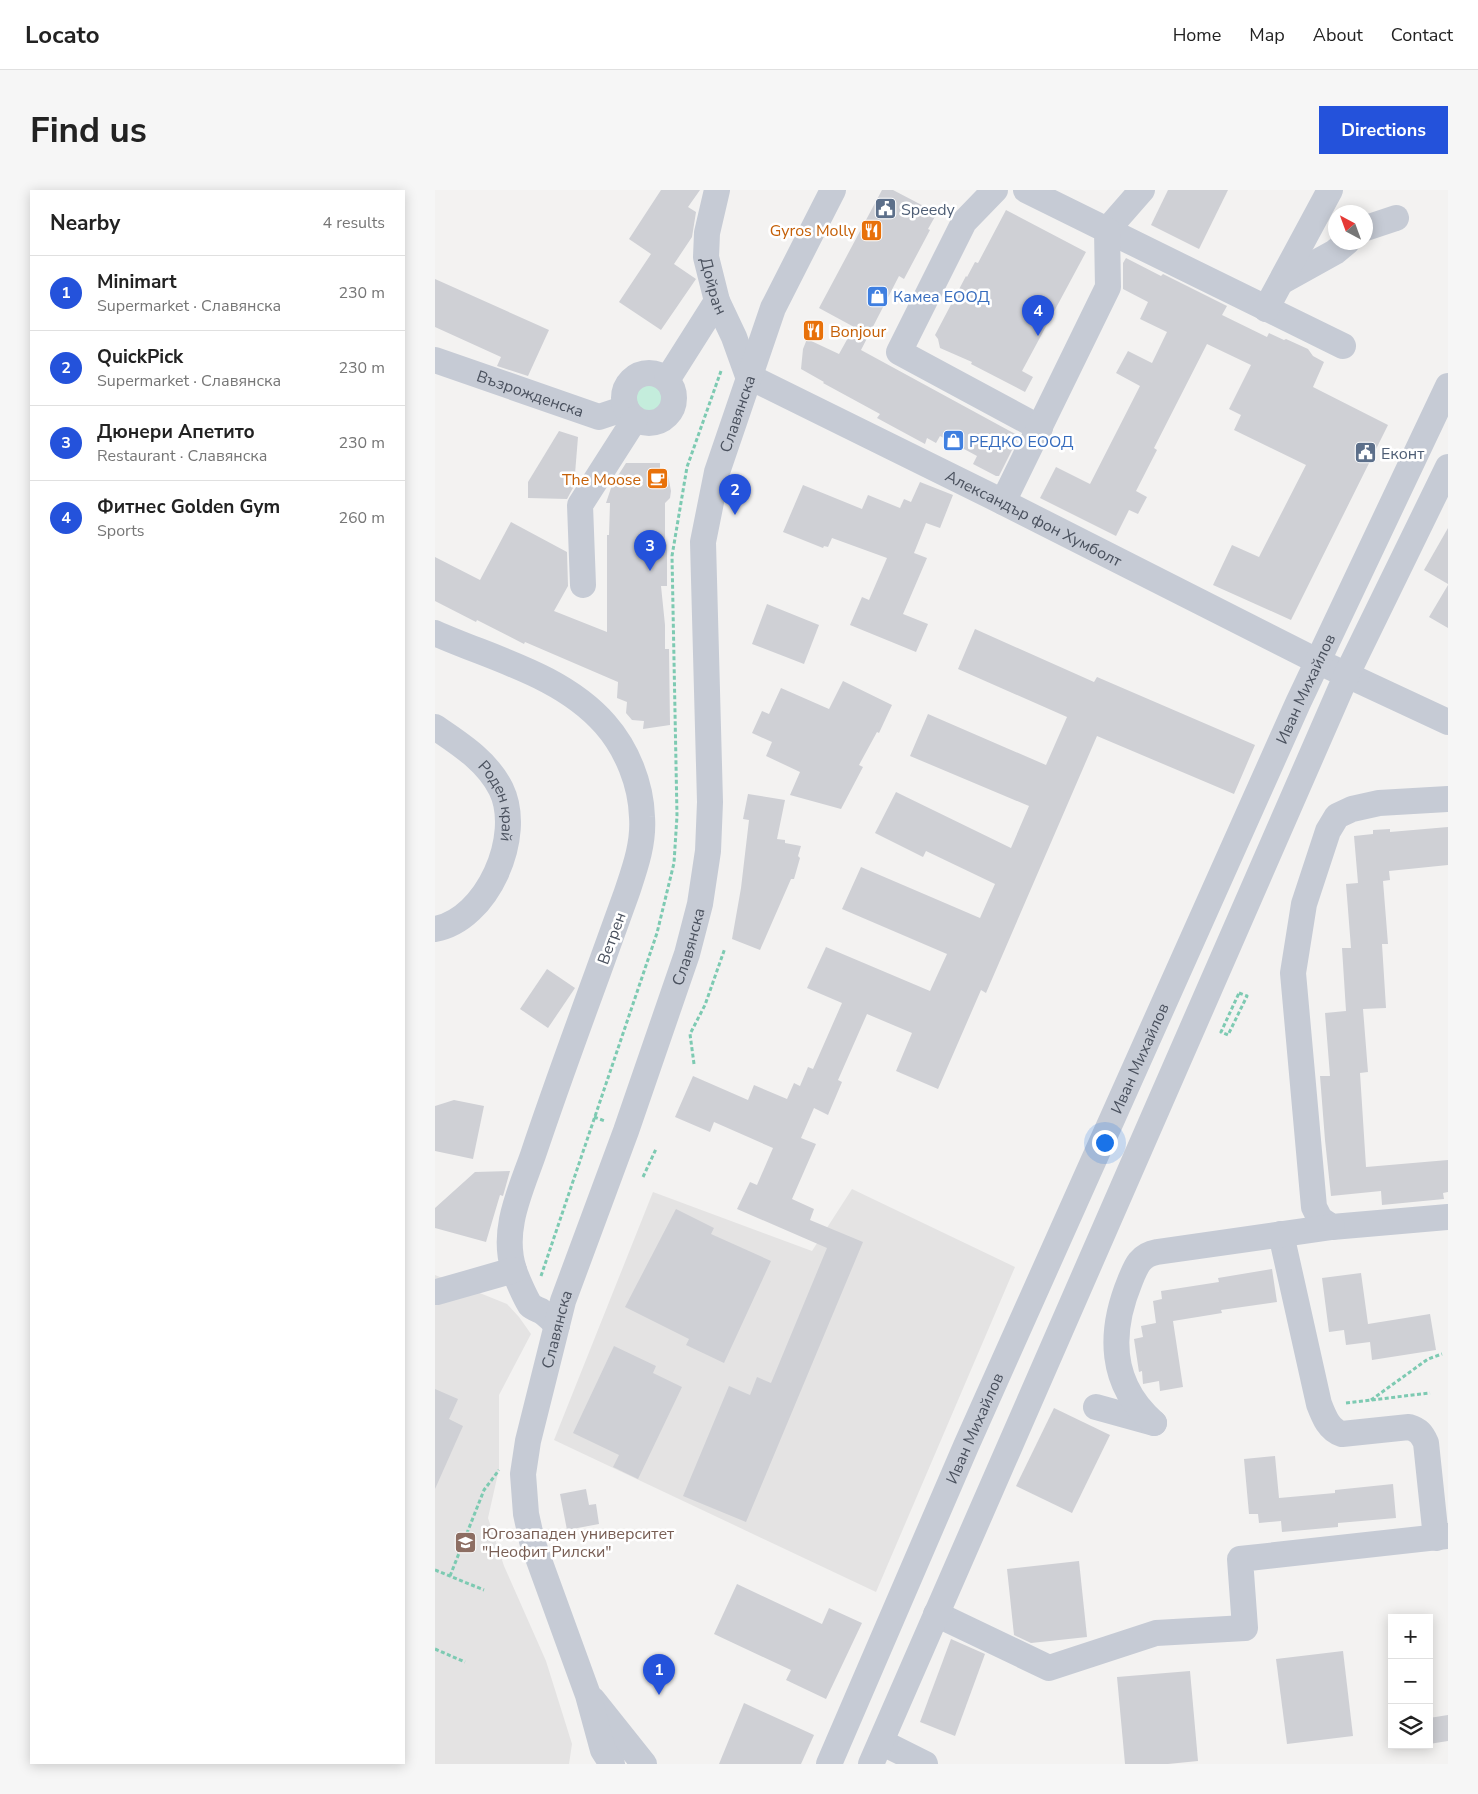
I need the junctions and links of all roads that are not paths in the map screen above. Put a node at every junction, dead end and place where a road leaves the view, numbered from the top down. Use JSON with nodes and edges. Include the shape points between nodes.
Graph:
{"nodes":[{"id":1,"x":717,"y":190,"type":"edge"},
{"id":2,"x":833,"y":190,"type":"edge"},
{"id":3,"x":995,"y":190,"type":"edge"},
{"id":4,"x":1026,"y":190,"type":"edge"},
{"id":5,"x":1142,"y":190,"type":"edge"},
{"id":6,"x":1329,"y":190,"type":"edge"},
{"id":7,"x":1396,"y":218,"type":"dead end"},
{"id":8,"x":1373,"y":225,"type":"edge"},
{"id":9,"x":1107,"y":230,"type":"junction"},
{"id":10,"x":1337,"y":250,"type":"edge"},
{"id":11,"x":1281,"y":282,"type":"junction"},
{"id":12,"x":717,"y":301,"type":"junction"},
{"id":13,"x":1266,"y":308,"type":"junction"},
{"id":14,"x":1343,"y":346,"type":"dead end"},
{"id":15,"x":435,"y":360,"type":"edge"},
{"id":16,"x":748,"y":376,"type":"junction"},
{"id":17,"x":667,"y":380,"type":"junction"},
{"id":18,"x":1448,"y":386,"type":"edge"},
{"id":19,"x":630,"y":413,"type":"junction"},
{"id":20,"x":1040,"y":428,"type":"junction"},
{"id":21,"x":1448,"y":467,"type":"edge"},
{"id":22,"x":1003,"y":502,"type":"junction"},
{"id":23,"x":583,"y":585,"type":"dead end"},
{"id":24,"x":435,"y":633,"type":"edge"},
{"id":25,"x":1317,"y":661,"type":"junction"},
{"id":26,"x":1347,"y":674,"type":"junction"},
{"id":27,"x":1448,"y":722,"type":"edge"},
{"id":28,"x":435,"y":727,"type":"edge"},
{"id":29,"x":1448,"y":799,"type":"edge"},
{"id":30,"x":435,"y":929,"type":"edge"},
{"id":31,"x":1448,"y":1217,"type":"edge"},
{"id":32,"x":1332,"y":1227,"type":"junction"},
{"id":33,"x":1281,"y":1234,"type":"junction"},
{"id":34,"x":514,"y":1270,"type":"junction"},
{"id":35,"x":437,"y":1292,"type":"dead end"},
{"id":36,"x":557,"y":1325,"type":"junction"},
{"id":37,"x":1095,"y":1407,"type":"dead end"},
{"id":38,"x":1442,"y":1537,"type":"edge"},
{"id":39,"x":936,"y":1614,"type":"junction"},
{"id":40,"x":607,"y":1753,"type":"edge"},
{"id":41,"x":876,"y":1753,"type":"edge"},
{"id":42,"x":644,"y":1764,"type":"edge"},
{"id":43,"x":829,"y":1764,"type":"edge"},
{"id":44,"x":925,"y":1764,"type":"edge"}],
"edges":[{"from":1,"to":12,"type":"street","name":"Дойран","via":[[707,233],[706,257]]},
{"from":2,"to":16,"type":"street","name":"Славянска","via":[[773,308]]},
{"from":3,"to":20,"type":"street","via":[[964,222],[899,352]]},
{"from":4,"to":9,"type":"street"},
{"from":5,"to":9,"type":"street"},
{"from":6,"to":11,"type":"street"},
{"from":7,"to":8,"type":"street"},
{"from":9,"to":13,"type":"street"},
{"from":9,"to":20,"type":"street","via":[[1108,287]]},
{"from":10,"to":11,"type":"street"},
{"from":11,"to":13,"type":"street"},
{"from":12,"to":16,"type":"street","name":"Дойран"},
{"from":12,"to":17,"type":"street"},
{"from":13,"to":14,"type":"street"},
{"from":15,"to":19,"type":"street","name":"Възрожденска","via":[[599,417]]},
{"from":16,"to":22,"type":"street","name":"Александър фон Хумболт"},
{"from":16,"to":36,"type":"street","name":"Славянска","via":[[717,472],[703,542],[710,802],[708,851],[700,904],[626,1131]]},
{"from":17,"to":19,"type":"street","via":[[656,373],[642,374],[630,381],[624,394]]},
{"from":17,"to":19,"type":"street","via":[[673,390],[674,402],[669,413],[648,423]]},
{"from":18,"to":25,"type":"street","name":"Иван Михайлов"},
{"from":19,"to":23,"type":"street","via":[[580,505]]},
{"from":20,"to":22,"type":"street"},
{"from":21,"to":26,"type":"street","name":"Иван Михайлов"},
{"from":22,"to":25,"type":"street","name":"Александър фон Хумболт"},
{"from":24,"to":34,"type":"street","name":"Ветрен","via":[[545,679],[588,707],[622,748],[636,780],[643,818],[637,862],[512,1216],[510,1246]]},
{"from":25,"to":26,"type":"street","name":"Александър фон Хумболт"},
{"from":25,"to":43,"type":"street","name":"Иван Михайлов","via":[[966,1446]]},
{"from":26,"to":27,"type":"street","name":"Александър фон Хумболт"},
{"from":26,"to":39,"type":"street","name":"Иван Михайлов"},
{"from":28,"to":30,"type":"street","name":"Роден край","via":[[486,766],[502,791],[508,820],[504,853],[487,890],[459,920]]},
{"from":29,"to":32,"type":"street","via":[[1379,803],[1337,816],[1328,831],[1304,904],[1293,973],[1313,1207],[1320,1219]]},
{"from":31,"to":32,"type":"street"},
{"from":32,"to":33,"type":"street"},
{"from":33,"to":37,"type":"street","via":[[1148,1253],[1140,1259],[1123,1298],[1116,1343],[1129,1394],[1142,1413],[1154,1423]]},
{"from":33,"to":38,"type":"street","via":[[1323,1413],[1331,1428],[1343,1434],[1409,1427],[1422,1434]]},
{"from":34,"to":35,"type":"street"},
{"from":34,"to":36,"type":"street","name":"Ветрен","via":[[531,1306]]},
{"from":36,"to":40,"type":"street","name":"Славянска","via":[[528,1441],[523,1474],[526,1514]]},
{"from":38,"to":39,"type":"street","via":[[1240,1558],[1245,1628],[1156,1633],[1049,1668]]},
{"from":39,"to":41,"type":"street","name":"Иван Михайлов"},
{"from":40,"to":42,"type":"street","name":"Славянска"},
{"from":41,"to":44,"type":"street"}]}
